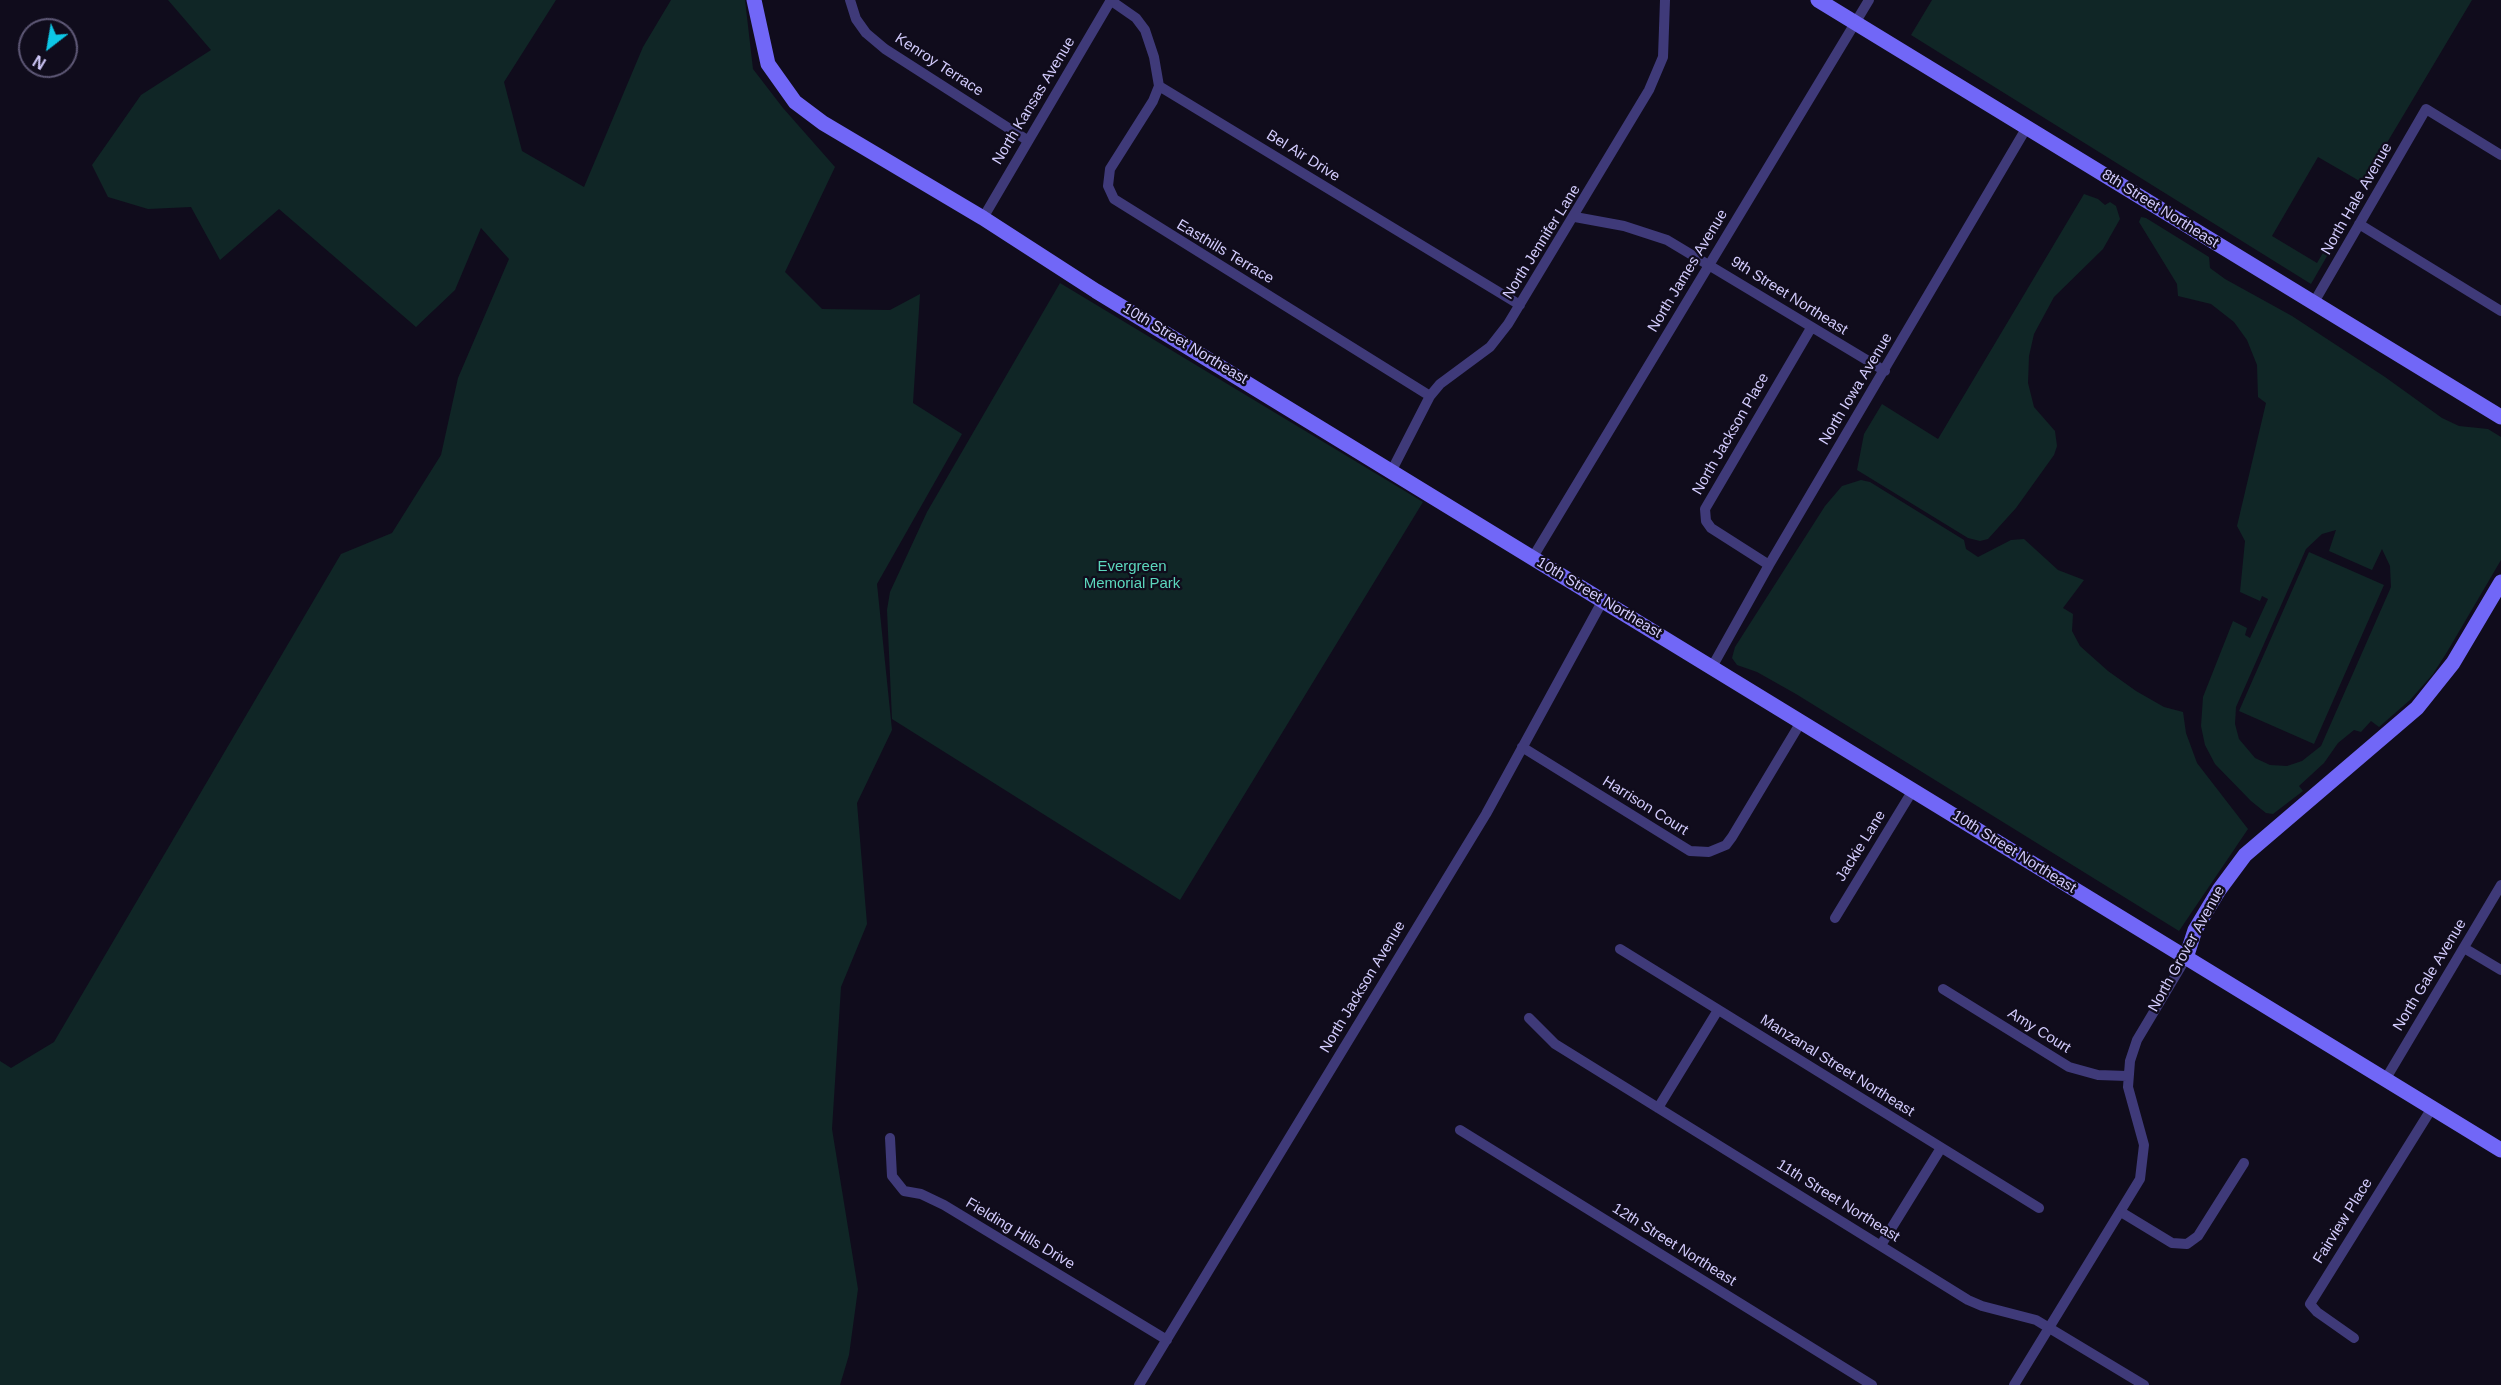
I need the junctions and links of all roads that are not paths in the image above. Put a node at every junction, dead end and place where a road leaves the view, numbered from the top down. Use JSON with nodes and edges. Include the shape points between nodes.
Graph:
{"nodes":[{"id":1,"x":754,"y":0,"type":"edge"},
{"id":2,"x":850,"y":0,"type":"edge"},
{"id":3,"x":1111,"y":0,"type":"edge"},
{"id":4,"x":1665,"y":0,"type":"edge"},
{"id":5,"x":1818,"y":0,"type":"edge"},
{"id":6,"x":1869,"y":0,"type":"edge"},
{"id":7,"x":1855,"y":23,"type":"junction"},
{"id":8,"x":1159,"y":86,"type":"junction"},
{"id":9,"x":2026,"y":127,"type":"junction"},
{"id":10,"x":1027,"y":140,"type":"junction"},
{"id":11,"x":2501,"y":155,"type":"edge"},
{"id":12,"x":1575,"y":217,"type":"junction"},
{"id":13,"x":983,"y":218,"type":"junction"},
{"id":14,"x":2359,"y":224,"type":"junction"},
{"id":15,"x":1710,"y":264,"type":"junction"},
{"id":16,"x":2313,"y":303,"type":"junction"},
{"id":17,"x":1520,"y":305,"type":"junction"},
{"id":18,"x":2501,"y":311,"type":"edge"},
{"id":19,"x":1811,"y":328,"type":"junction"},
{"id":20,"x":1885,"y":371,"type":"junction"},
{"id":21,"x":1431,"y":396,"type":"junction"},
{"id":22,"x":2501,"y":417,"type":"edge"},
{"id":23,"x":1392,"y":470,"type":"junction"},
{"id":24,"x":1533,"y":557,"type":"junction"},
{"id":25,"x":1769,"y":565,"type":"junction"},
{"id":26,"x":2501,"y":582,"type":"edge"},
{"id":27,"x":1603,"y":600,"type":"junction"},
{"id":28,"x":1712,"y":667,"type":"junction"},
{"id":29,"x":1801,"y":722,"type":"junction"},
{"id":30,"x":1522,"y":747,"type":"junction"},
{"id":31,"x":1913,"y":790,"type":"junction"},
{"id":32,"x":2501,"y":885,"type":"edge"},
{"id":33,"x":1835,"y":918,"type":"dead end"},
{"id":34,"x":2464,"y":948,"type":"junction"},
{"id":35,"x":1620,"y":949,"type":"dead end"},
{"id":36,"x":2186,"y":958,"type":"junction"},
{"id":37,"x":2501,"y":970,"type":"edge"},
{"id":38,"x":1943,"y":989,"type":"dead end"},
{"id":39,"x":1718,"y":1010,"type":"junction"},
{"id":40,"x":1529,"y":1018,"type":"dead end"},
{"id":41,"x":2127,"y":1076,"type":"junction"},
{"id":42,"x":2385,"y":1080,"type":"junction"},
{"id":43,"x":1658,"y":1108,"type":"junction"},
{"id":44,"x":2432,"y":1108,"type":"junction"},
{"id":45,"x":1460,"y":1130,"type":"dead end"},
{"id":46,"x":890,"y":1138,"type":"dead end"},
{"id":47,"x":1941,"y":1148,"type":"junction"},
{"id":48,"x":2501,"y":1150,"type":"edge"},
{"id":49,"x":2244,"y":1162,"type":"dead end"},
{"id":50,"x":2038,"y":1208,"type":"dead end"},
{"id":51,"x":2121,"y":1212,"type":"junction"},
{"id":52,"x":1881,"y":1245,"type":"junction"},
{"id":53,"x":2050,"y":1327,"type":"junction"},
{"id":54,"x":2354,"y":1338,"type":"dead end"},
{"id":55,"x":1167,"y":1340,"type":"junction"},
{"id":56,"x":1139,"y":1385,"type":"edge"},
{"id":57,"x":1872,"y":1385,"type":"edge"},
{"id":58,"x":2014,"y":1385,"type":"edge"},
{"id":59,"x":2144,"y":1385,"type":"edge"}],
"edges":[{"from":1,"to":13,"type":"main road","name":"10th Street Northeast","via":[[768,64],[795,102],[823,123]]},
{"from":2,"to":10,"type":"street","name":"Kenroy Terrace","via":[[861,26],[885,49]]},
{"from":3,"to":8,"type":"street","via":[[1136,18],[1145,30]]},
{"from":3,"to":10,"type":"street","name":"North Kansas Avenue"},
{"from":4,"to":12,"type":"street","name":"North Jennifer Lane","via":[[1665,40],[1657,73]]},
{"from":5,"to":7,"type":"main road","name":"8th Street Northeast"},
{"from":6,"to":7,"type":"street","name":"North James Avenue"},
{"from":7,"to":9,"type":"main road","name":"8th Street Northeast"},
{"from":7,"to":15,"type":"street","name":"North James Avenue"},
{"from":8,"to":17,"type":"street","name":"Bel Air Drive"},
{"from":8,"to":21,"type":"street","name":"Easthills Terrace","via":[[1110,170],[1108,186],[1114,199]]},
{"from":9,"to":16,"type":"main road","name":"8th Street Northeast"},
{"from":9,"to":20,"type":"street","name":"North Iowa Avenue"},
{"from":10,"to":13,"type":"street","name":"North Kansas Avenue"},
{"from":11,"to":14,"type":"street","name":"North Hale Avenue","via":[[2426,109]]},
{"from":12,"to":15,"type":"street","name":"9th Street Northeast","via":[[1653,234]]},
{"from":12,"to":17,"type":"street","name":"North Jennifer Lane"},
{"from":13,"to":23,"type":"main road","name":"10th Street Northeast"},
{"from":14,"to":16,"type":"street","name":"North Hale Avenue"},
{"from":14,"to":18,"type":"street"},
{"from":15,"to":19,"type":"street","name":"9th Street Northeast"},
{"from":15,"to":24,"type":"street","name":"North James Avenue"},
{"from":16,"to":22,"type":"main road","name":"8th Street Northeast"},
{"from":17,"to":21,"type":"street","name":"North Jennifer Lane","via":[[1495,342],[1440,384]]},
{"from":19,"to":20,"type":"street","name":"9th Street Northeast"},
{"from":19,"to":25,"type":"street","name":"North Jackson Place","via":[[1705,509],[1711,528]]},
{"from":20,"to":25,"type":"street","name":"North Iowa Avenue"},
{"from":21,"to":23,"type":"street","name":"North Jennifer Lane"},
{"from":23,"to":24,"type":"main road","name":"10th Street Northeast"},
{"from":24,"to":27,"type":"main road","name":"10th Street Northeast"},
{"from":25,"to":28,"type":"street","name":"North Iowa Avenue"},
{"from":26,"to":36,"type":"main road","name":"North Grover Avenue","via":[[2453,663],[2417,708],[2245,855],[2218,890]]},
{"from":27,"to":28,"type":"main road","name":"10th Street Northeast"},
{"from":27,"to":30,"type":"street","name":"North Jackson Avenue"},
{"from":28,"to":29,"type":"main road","name":"10th Street Northeast"},
{"from":29,"to":30,"type":"street","name":"Harrison Court","via":[[1732,837],[1709,852],[1690,851]]},
{"from":29,"to":31,"type":"main road","name":"10th Street Northeast"},
{"from":30,"to":55,"type":"street","name":"North Jackson Avenue","via":[[1486,814]]},
{"from":31,"to":33,"type":"street","name":"Jackie Lane"},
{"from":31,"to":36,"type":"main road","name":"10th Street Northeast"},
{"from":32,"to":34,"type":"street","name":"North Gale Avenue"},
{"from":34,"to":37,"type":"street"},
{"from":34,"to":42,"type":"street","name":"North Gale Avenue"},
{"from":35,"to":39,"type":"street","name":"Manzanal Street Northeast"},
{"from":36,"to":41,"type":"street","name":"North Grover Avenue","via":[[2137,1040]]},
{"from":36,"to":42,"type":"main road","name":"10th Street Northeast"},
{"from":38,"to":41,"type":"street","name":"Amy Court","via":[[2069,1067],[2098,1075]]},
{"from":39,"to":43,"type":"street"},
{"from":39,"to":47,"type":"street","name":"Manzanal Street Northeast"},
{"from":40,"to":43,"type":"street","name":"11th Street Northeast","via":[[1555,1044]]},
{"from":41,"to":51,"type":"street","via":[[2145,1155],[2140,1179]]},
{"from":42,"to":44,"type":"main road","name":"10th Street Northeast"},
{"from":43,"to":52,"type":"street","name":"11th Street Northeast"},
{"from":44,"to":48,"type":"main road","name":"10th Street Northeast"},
{"from":44,"to":54,"type":"street","name":"Fairview Place","via":[[2310,1304]]},
{"from":45,"to":57,"type":"street","name":"12th Street Northeast"},
{"from":46,"to":55,"type":"street","name":"Fielding Hills Drive","via":[[892,1176],[904,1191],[944,1205]]},
{"from":47,"to":50,"type":"street","name":"Manzanal Street Northeast"},
{"from":47,"to":52,"type":"street"},
{"from":49,"to":51,"type":"street","via":[[2198,1236],[2187,1244],[2172,1243]]},
{"from":51,"to":53,"type":"street"},
{"from":52,"to":53,"type":"street","name":"11th Street Northeast","via":[[1968,1300],[2022,1314]]},
{"from":53,"to":58,"type":"street"},
{"from":53,"to":59,"type":"street","name":"11th Street Northeast"},
{"from":55,"to":56,"type":"street","name":"North Jackson Avenue"}]}
